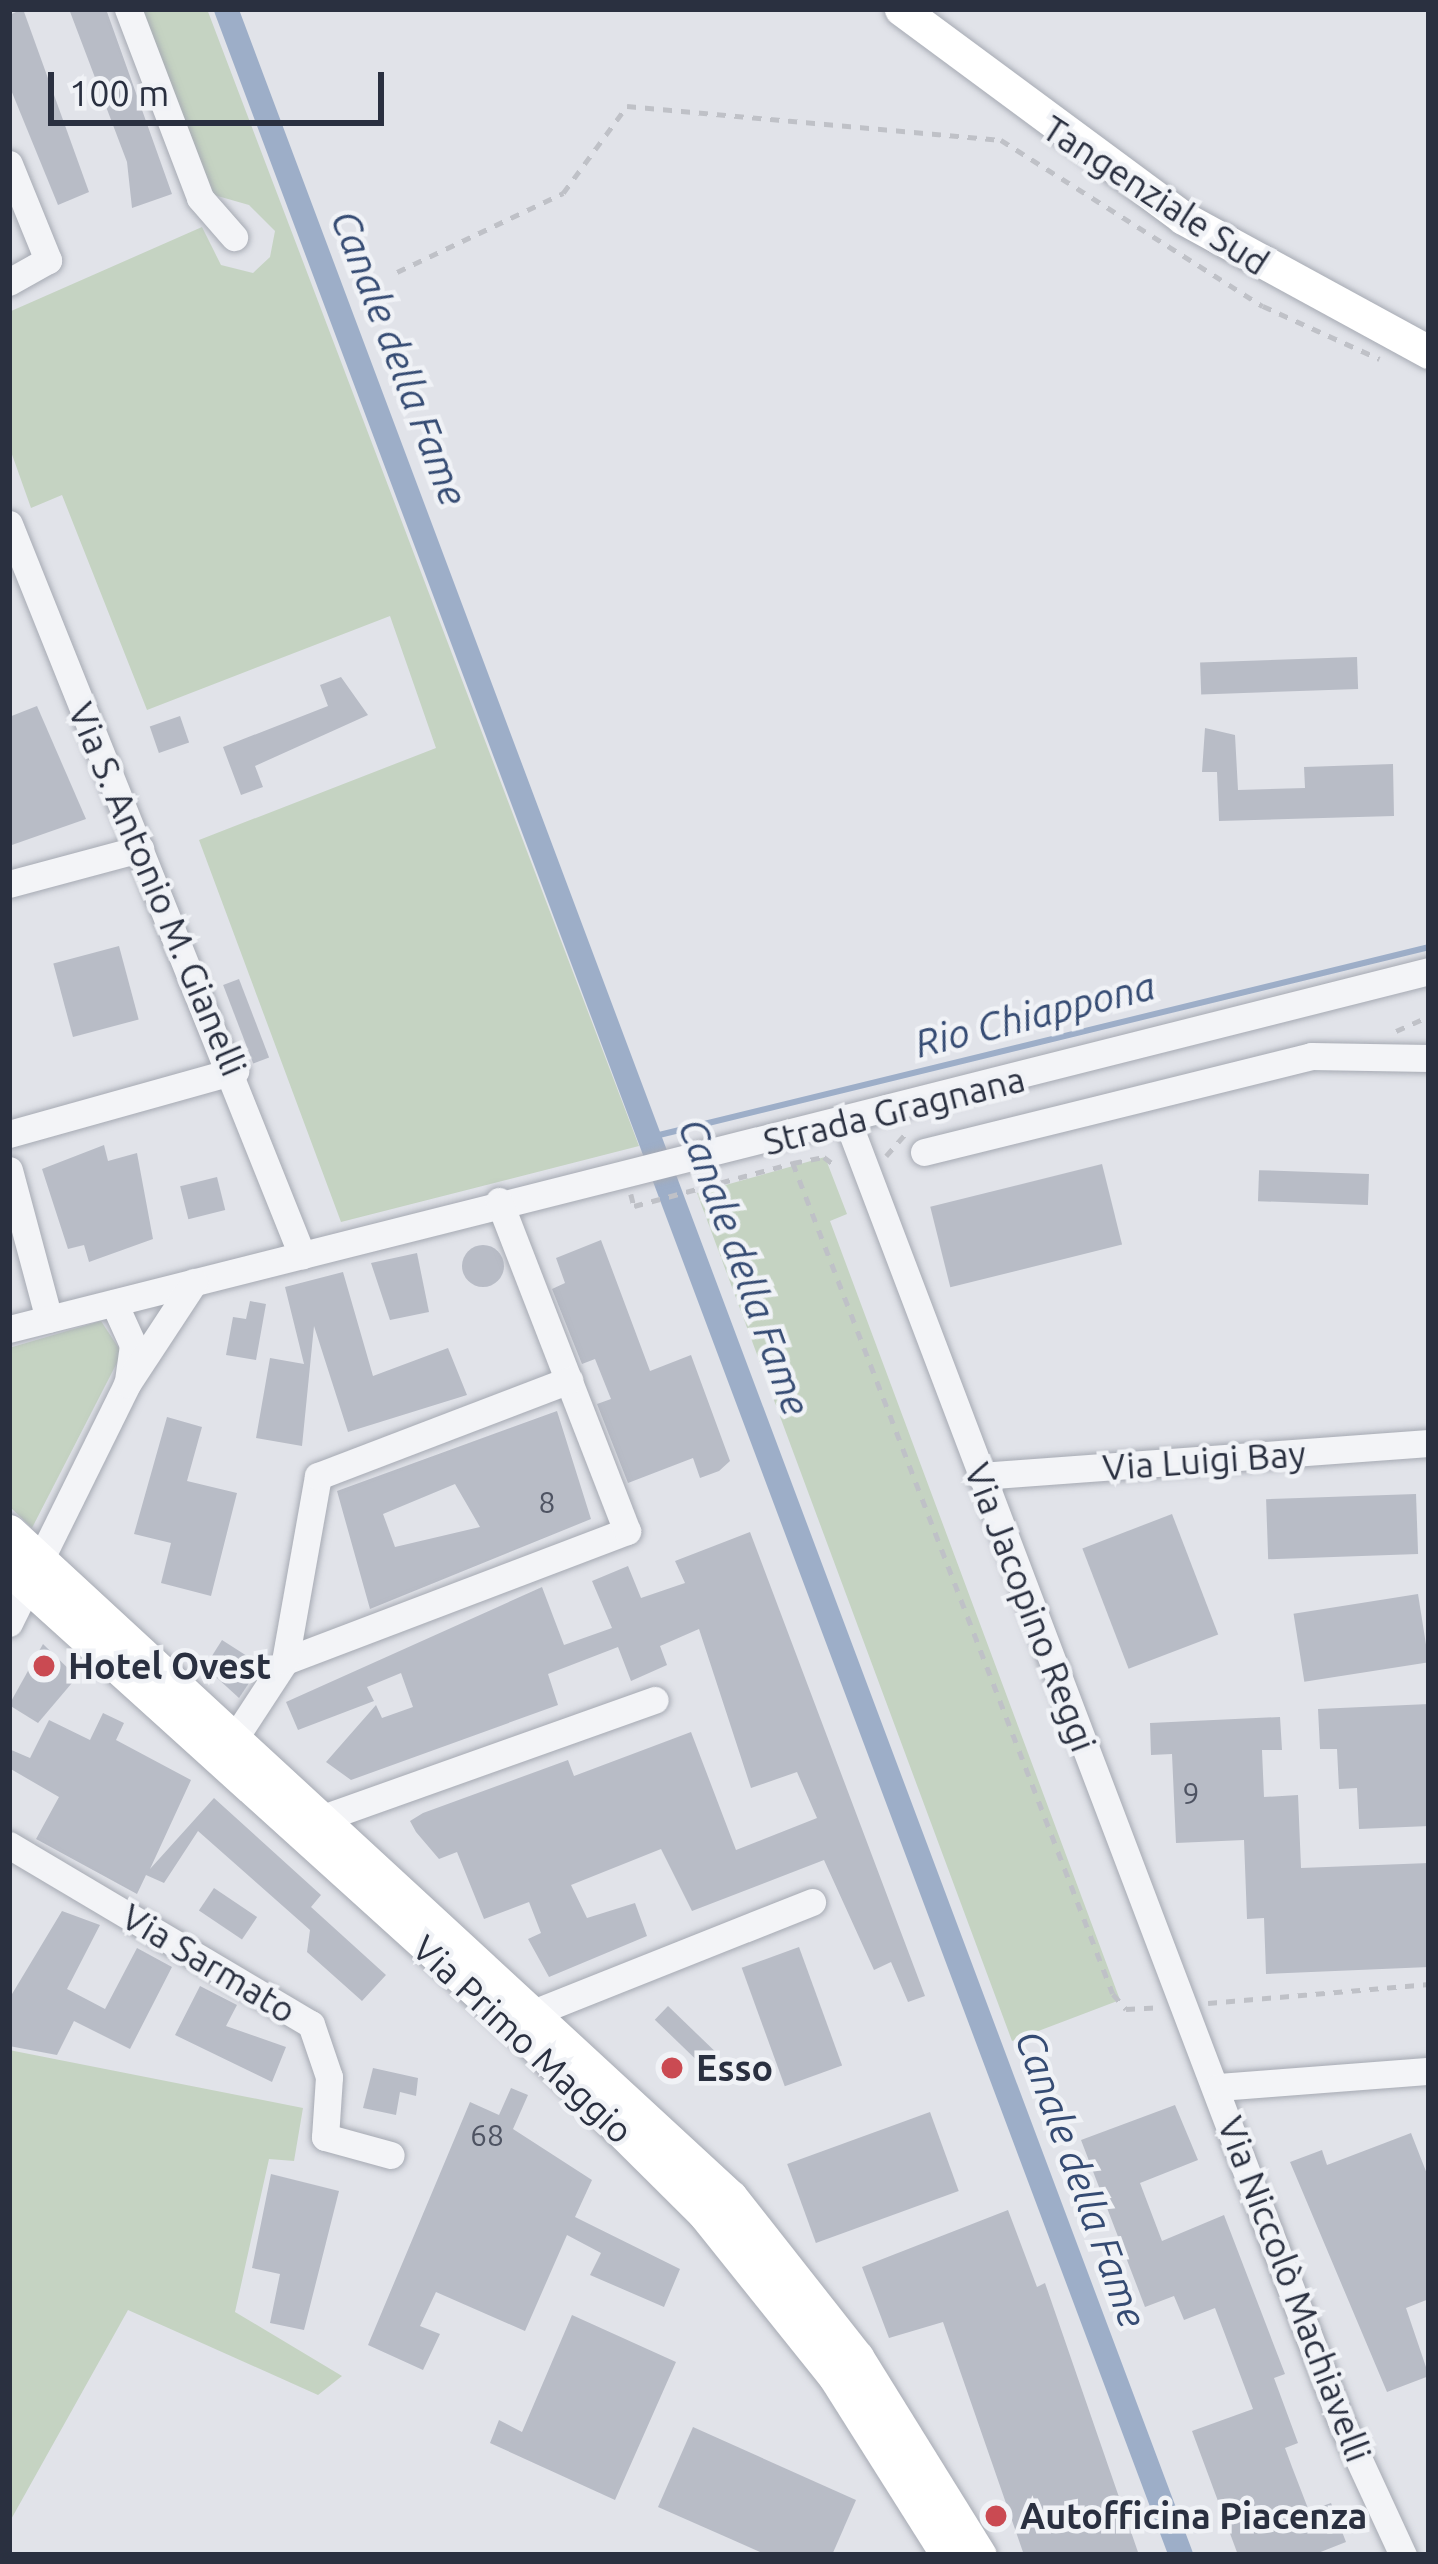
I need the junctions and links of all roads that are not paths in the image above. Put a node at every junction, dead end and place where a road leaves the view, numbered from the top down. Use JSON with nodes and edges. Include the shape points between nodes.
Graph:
{"nodes":[{"id":1,"x":128,"y":9,"type":"edge"},
{"id":2,"x":901,"y":9,"type":"edge"},
{"id":3,"x":9,"y":164,"type":"edge"},
{"id":4,"x":234,"y":237,"type":"dead end"},
{"id":5,"x":9,"y":282,"type":"edge"},
{"id":6,"x":1429,"y":352,"type":"edge"},
{"id":7,"x":9,"y":524,"type":"edge"},
{"id":8,"x":140,"y":849,"type":"junction"},
{"id":9,"x":9,"y":884,"type":"edge"},
{"id":10,"x":1429,"y":971,"type":"edge"},
{"id":11,"x":1305,"y":1002,"type":"junction"},
{"id":12,"x":1311,"y":1056,"type":"junction"},
{"id":13,"x":1429,"y":1058,"type":"edge"},
{"id":14,"x":236,"y":1071,"type":"junction"},
{"id":15,"x":849,"y":1125,"type":"junction"},
{"id":16,"x":9,"y":1134,"type":"edge"},
{"id":17,"x":924,"y":1152,"type":"dead end"},
{"id":18,"x":9,"y":1169,"type":"edge"},
{"id":19,"x":499,"y":1201,"type":"junction"},
{"id":20,"x":302,"y":1256,"type":"junction"},
{"id":21,"x":194,"y":1282,"type":"junction"},
{"id":22,"x":114,"y":1303,"type":"junction"},
{"id":23,"x":49,"y":1319,"type":"junction"},
{"id":24,"x":9,"y":1329,"type":"edge"},
{"id":25,"x":569,"y":1380,"type":"junction"},
{"id":26,"x":127,"y":1384,"type":"junction"},
{"id":27,"x":1429,"y":1443,"type":"edge"},
{"id":28,"x":980,"y":1477,"type":"junction"},
{"id":29,"x":9,"y":1531,"type":"edge"},
{"id":30,"x":28,"y":1572,"type":"edge"},
{"id":31,"x":9,"y":1623,"type":"edge"},
{"id":32,"x":285,"y":1661,"type":"junction"},
{"id":33,"x":656,"y":1700,"type":"dead end"},
{"id":34,"x":234,"y":1739,"type":"junction"},
{"id":35,"x":322,"y":1818,"type":"junction"},
{"id":36,"x":9,"y":1845,"type":"edge"},
{"id":37,"x":812,"y":1902,"type":"dead end"},
{"id":38,"x":538,"y":2011,"type":"junction"},
{"id":39,"x":1429,"y":2071,"type":"edge"},
{"id":40,"x":1219,"y":2087,"type":"junction"},
{"id":41,"x":391,"y":2155,"type":"dead end"},
{"id":42,"x":947,"y":2555,"type":"edge"},
{"id":43,"x":980,"y":2555,"type":"edge"},
{"id":44,"x":1402,"y":2555,"type":"edge"}],
"edges":[{"from":1,"to":4,"type":"street","via":[[200,198]]},
{"from":2,"to":6,"type":"main road","name":"Tangenziale Sud","via":[[1148,196]]},
{"from":3,"to":5,"type":"street","via":[[48,260]]},
{"from":7,"to":8,"type":"street","name":"Via S. Antonio M. Gianelli"},
{"from":8,"to":9,"type":"street"},
{"from":8,"to":14,"type":"street","name":"Via S. Antonio M. Gianelli"},
{"from":10,"to":11,"type":"street","name":"Strada Gragnana"},
{"from":11,"to":12,"type":"street"},
{"from":11,"to":15,"type":"street","name":"Strada Gragnana"},
{"from":12,"to":13,"type":"street"},
{"from":12,"to":17,"type":"street"},
{"from":14,"to":16,"type":"street"},
{"from":14,"to":20,"type":"street","name":"Via S. Antonio M. Gianelli"},
{"from":15,"to":19,"type":"street","name":"Strada Gragnana"},
{"from":15,"to":28,"type":"street","name":"Via Jacopino Reggi"},
{"from":18,"to":23,"type":"street"},
{"from":19,"to":20,"type":"street","name":"Strada Gragnana"},
{"from":19,"to":25,"type":"street"},
{"from":20,"to":21,"type":"street","name":"Strada Gragnana"},
{"from":21,"to":22,"type":"street","name":"Strada Gragnana"},
{"from":21,"to":26,"type":"street"},
{"from":22,"to":23,"type":"street","name":"Strada Gragnana"},
{"from":22,"to":26,"type":"street","via":[[133,1345]]},
{"from":23,"to":24,"type":"street","name":"Strada Gragnana"},
{"from":25,"to":32,"type":"street","via":[[318,1476]]},
{"from":25,"to":32,"type":"street","via":[[627,1531]]},
{"from":26,"to":30,"type":"street"},
{"from":27,"to":28,"type":"street","name":"Via Luigi Bay"},
{"from":28,"to":40,"type":"street","name":"Via Jacopino Reggi","via":[[1021,1620]]},
{"from":29,"to":30,"type":"main road"},
{"from":30,"to":31,"type":"street"},
{"from":30,"to":34,"type":"main road","name":"Via Primo Maggio"},
{"from":30,"to":42,"type":"main road","name":"Via Primo Maggio","via":[[519,2030],[705,2216],[834,2376]]},
{"from":32,"to":34,"type":"street"},
{"from":33,"to":35,"type":"street"},
{"from":34,"to":35,"type":"main road","name":"Via Primo Maggio"},
{"from":35,"to":38,"type":"main road","name":"Via Primo Maggio"},
{"from":36,"to":41,"type":"street","name":"Via Sarmato","via":[[311,2024],[329,2077],[325,2137]]},
{"from":37,"to":38,"type":"street"},
{"from":38,"to":43,"type":"main road","name":"Via Primo Maggio","via":[[731,2197],[857,2357]]},
{"from":39,"to":40,"type":"street"},
{"from":40,"to":44,"type":"street","name":"Via Niccolò Machiavelli"}]}
